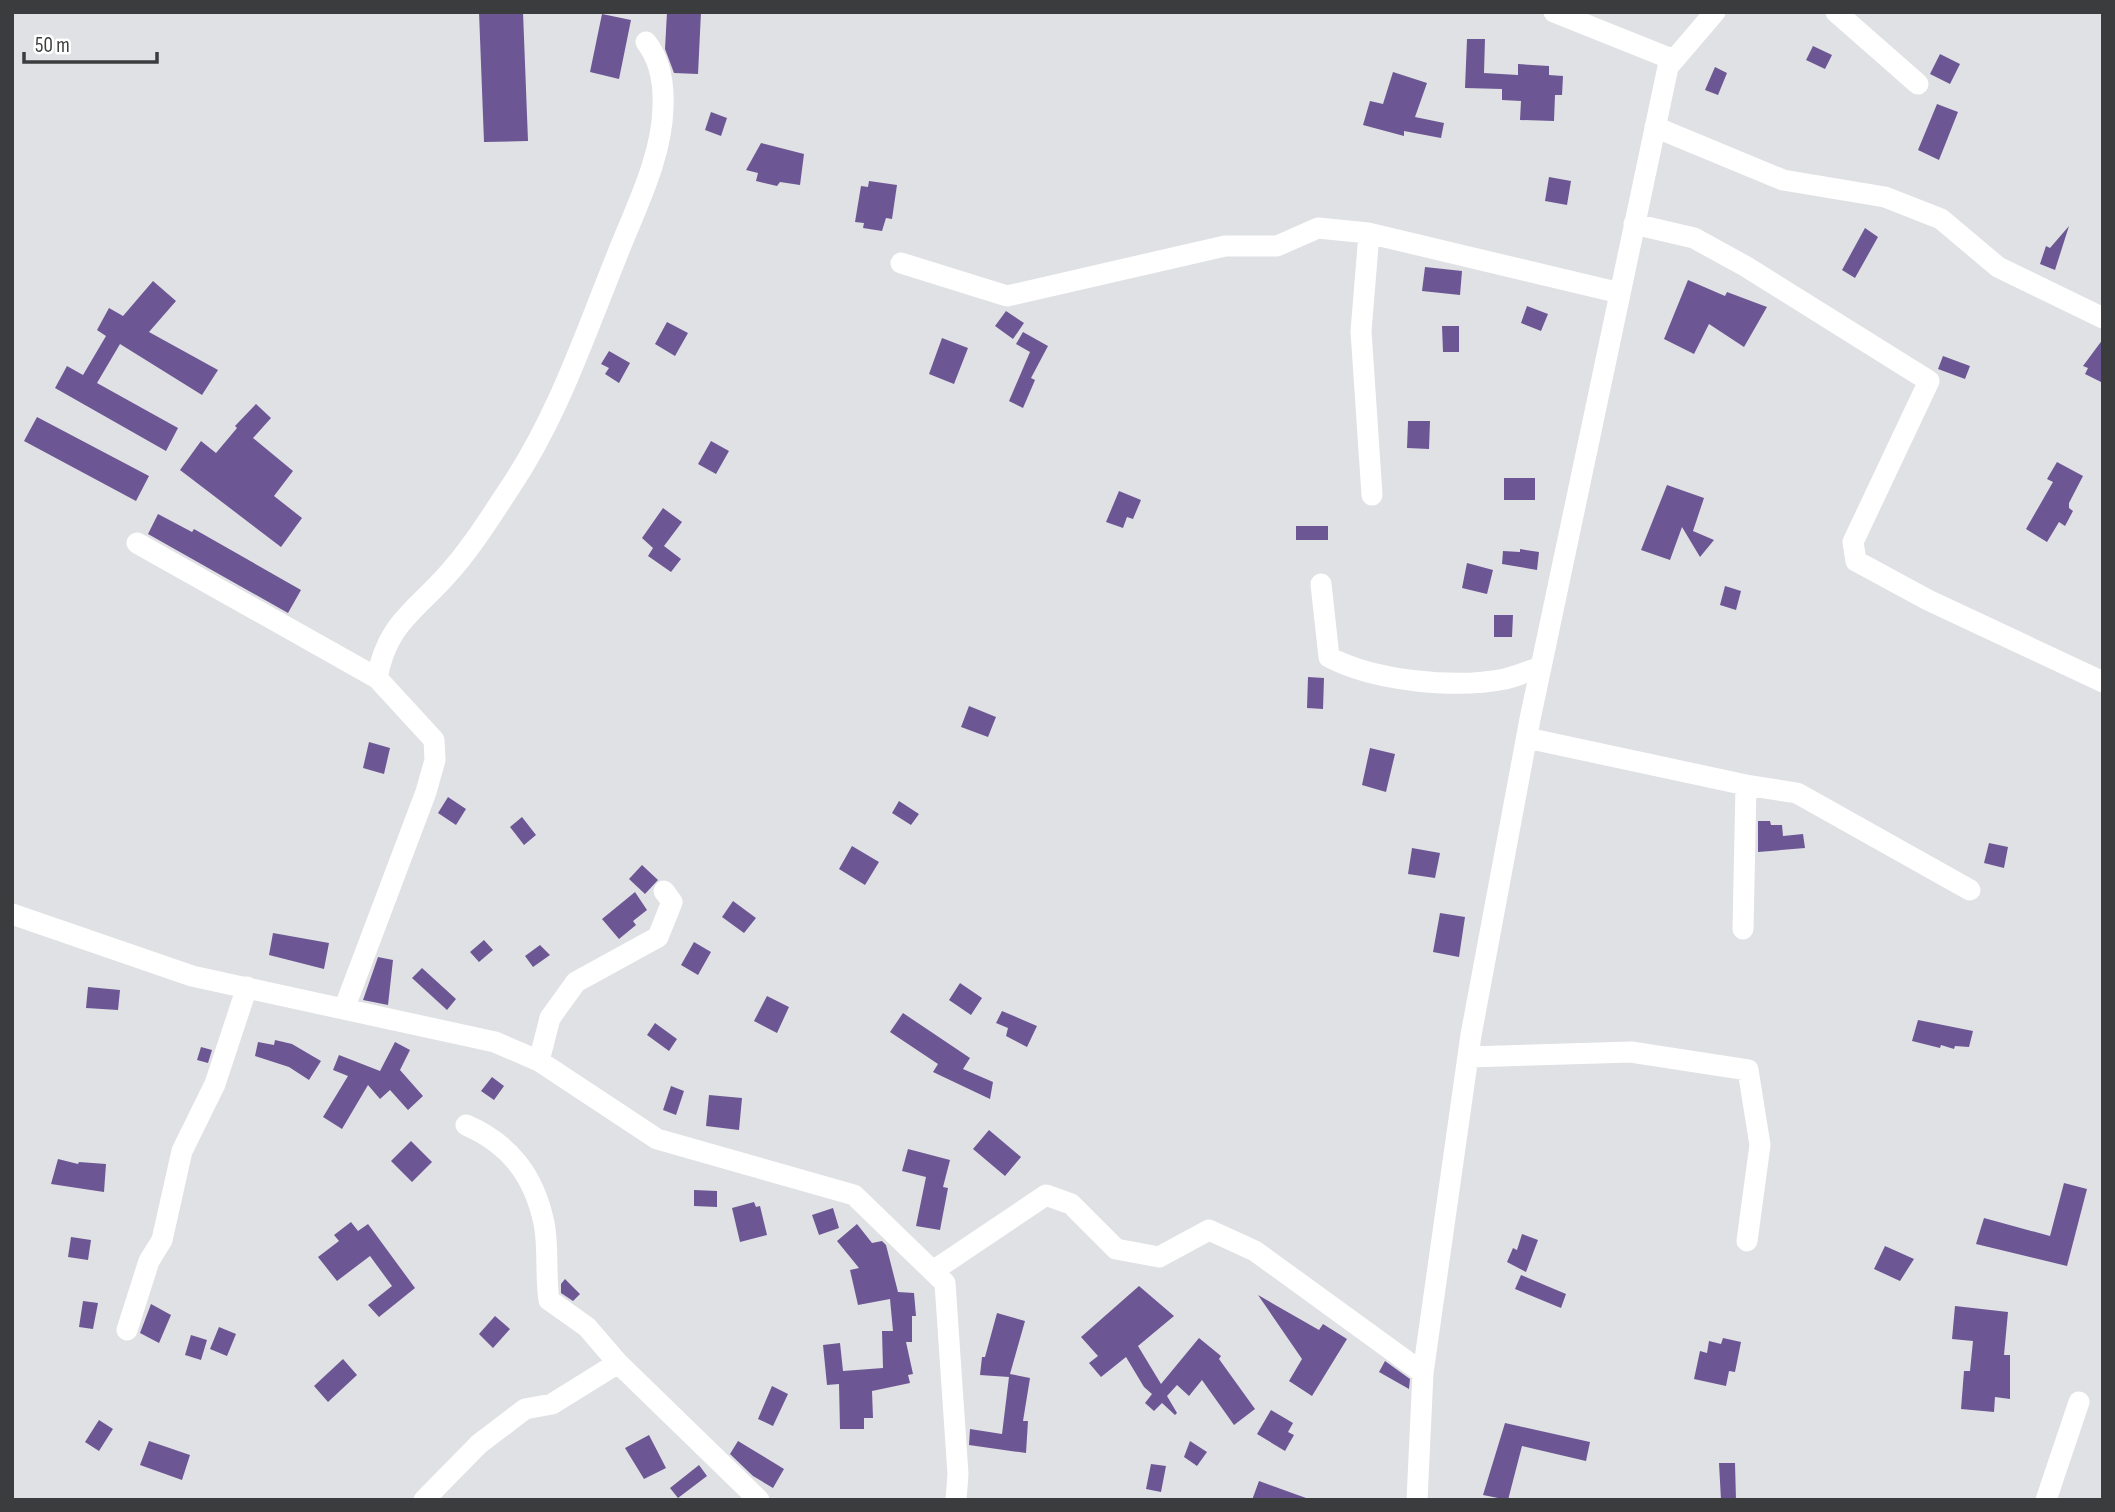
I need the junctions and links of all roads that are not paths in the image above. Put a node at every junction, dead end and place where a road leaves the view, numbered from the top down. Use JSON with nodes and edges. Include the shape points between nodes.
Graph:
{"nodes":[{"id":1,"x":1554,"y":12,"type":"edge"},
{"id":2,"x":1715,"y":12,"type":"edge"},
{"id":3,"x":1836,"y":12,"type":"edge"},
{"id":4,"x":646,"y":42,"type":"dead end"},
{"id":5,"x":1674,"y":60,"type":"junction"},
{"id":6,"x":1918,"y":85,"type":"dead end"},
{"id":7,"x":1655,"y":127,"type":"junction"},
{"id":8,"x":1634,"y":224,"type":"junction"},
{"id":9,"x":1369,"y":234,"type":"junction"},
{"id":10,"x":901,"y":262,"type":"dead end"},
{"id":11,"x":1620,"y":293,"type":"junction"},
{"id":12,"x":2103,"y":318,"type":"edge"},
{"id":13,"x":1372,"y":495,"type":"dead end"},
{"id":14,"x":137,"y":543,"type":"dead end"},
{"id":15,"x":1321,"y":584,"type":"dead end"},
{"id":16,"x":1541,"y":667,"type":"junction"},
{"id":17,"x":377,"y":678,"type":"junction"},
{"id":18,"x":2103,"y":682,"type":"edge"},
{"id":19,"x":1527,"y":738,"type":"junction"},
{"id":20,"x":1746,"y":785,"type":"junction"},
{"id":21,"x":1970,"y":890,"type":"dead end"},
{"id":22,"x":664,"y":891,"type":"dead end"},
{"id":23,"x":12,"y":914,"type":"edge"},
{"id":24,"x":1743,"y":929,"type":"dead end"},
{"id":25,"x":247,"y":987,"type":"junction"},
{"id":26,"x":344,"y":1009,"type":"junction"},
{"id":27,"x":1468,"y":1057,"type":"junction"},
{"id":28,"x":539,"y":1061,"type":"junction"},
{"id":29,"x":466,"y":1125,"type":"dead end"},
{"id":30,"x":1748,"y":1241,"type":"dead end"},
{"id":31,"x":933,"y":1271,"type":"junction"},
{"id":32,"x":127,"y":1330,"type":"dead end"},
{"id":33,"x":618,"y":1363,"type":"junction"},
{"id":34,"x":1423,"y":1373,"type":"junction"},
{"id":35,"x":2079,"y":1402,"type":"dead end"},
{"id":36,"x":424,"y":1500,"type":"edge"},
{"id":37,"x":759,"y":1500,"type":"edge"},
{"id":38,"x":956,"y":1500,"type":"edge"},
{"id":39,"x":1417,"y":1500,"type":"edge"},
{"id":40,"x":2046,"y":1500,"type":"edge"}],
"edges":[{"from":1,"to":5,"type":"street"},
{"from":2,"to":5,"type":"street"},
{"from":3,"to":6,"type":"street"},
{"from":4,"to":17,"type":"street","via":[[662,79],[660,135],[637,206],[551,420],[510,489],[447,576],[414,606],[382,651]]},
{"from":5,"to":7,"type":"street","via":[[1668,67]]},
{"from":7,"to":8,"type":"street"},
{"from":7,"to":12,"type":"street","via":[[1783,180],[1885,197],[1941,219],[1998,267]]},
{"from":8,"to":11,"type":"street"},
{"from":8,"to":18,"type":"street","via":[[1694,239],[1745,266],[1929,381],[1853,542],[1856,561]]},
{"from":9,"to":10,"type":"street","via":[[1318,228],[1277,246],[1225,246],[1007,296]]},
{"from":9,"to":11,"type":"street"},
{"from":9,"to":13,"type":"street","via":[[1360,331]]},
{"from":11,"to":16,"type":"street"},
{"from":14,"to":17,"type":"street"},
{"from":15,"to":16,"type":"street","via":[[1329,657],[1347,667],[1420,683],[1504,679]]},
{"from":16,"to":19,"type":"street"},
{"from":17,"to":26,"type":"street","via":[[434,740],[435,760]]},
{"from":19,"to":20,"type":"street"},
{"from":19,"to":27,"type":"street"},
{"from":20,"to":21,"type":"street","via":[[1797,793]]},
{"from":20,"to":24,"type":"street"},
{"from":22,"to":28,"type":"street","via":[[672,902],[658,937],[576,982],[550,1018]]},
{"from":23,"to":25,"type":"street","via":[[192,976]]},
{"from":25,"to":26,"type":"street"},
{"from":25,"to":32,"type":"street","via":[[215,1084],[182,1151],[162,1240],[149,1261]]},
{"from":26,"to":28,"type":"street","via":[[495,1042]]},
{"from":27,"to":30,"type":"street","via":[[1631,1052],[1748,1070],[1760,1145]]},
{"from":27,"to":34,"type":"street"},
{"from":28,"to":31,"type":"street","via":[[657,1139],[854,1195]]},
{"from":29,"to":33,"type":"street","via":[[488,1135],[524,1168],[544,1224],[549,1300],[587,1327]]},
{"from":31,"to":34,"type":"street","via":[[1046,1195],[1071,1204],[1116,1249],[1159,1256],[1209,1230],[1255,1251]]},
{"from":31,"to":38,"type":"street","via":[[945,1283]]},
{"from":33,"to":36,"type":"street","via":[[552,1404],[525,1409],[479,1444]]},
{"from":33,"to":37,"type":"street"},
{"from":34,"to":39,"type":"street"},
{"from":35,"to":40,"type":"street"}]}
